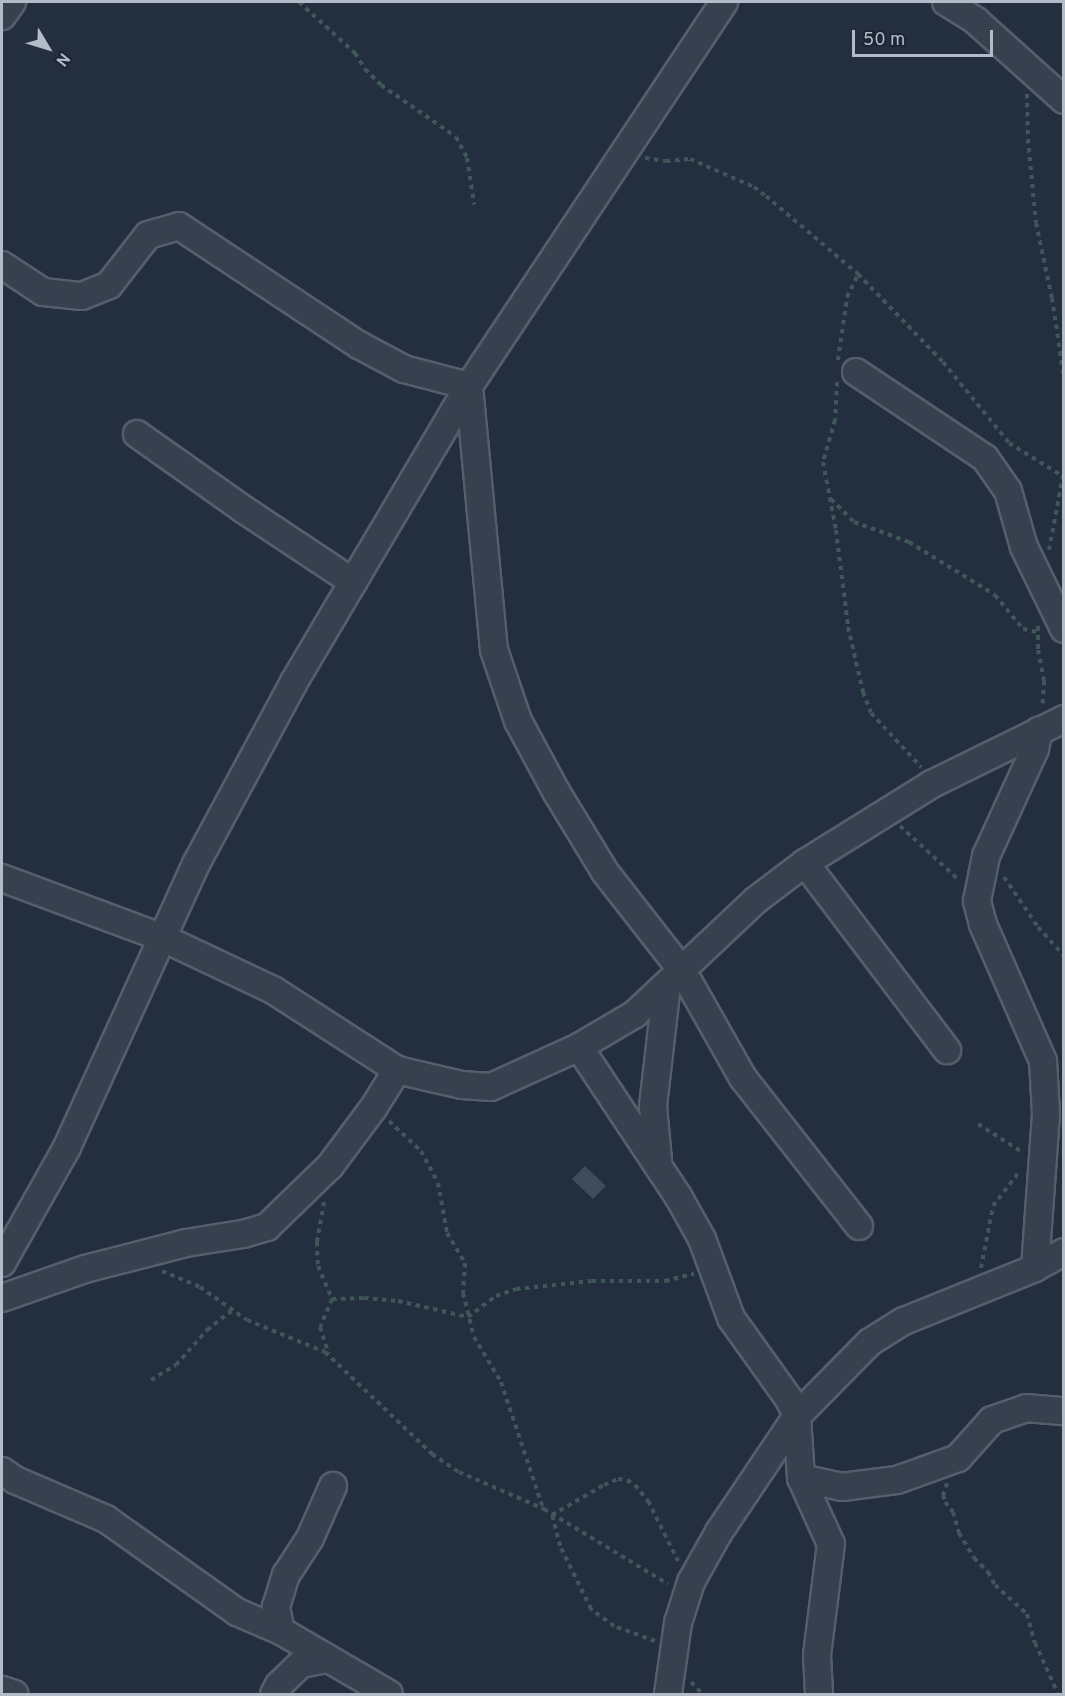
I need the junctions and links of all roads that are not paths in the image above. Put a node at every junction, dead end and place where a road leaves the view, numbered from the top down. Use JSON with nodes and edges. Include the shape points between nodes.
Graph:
{"nodes":[{"id":1,"x":12,"y":2,"type":"edge"},
{"id":2,"x":724,"y":2,"type":"edge"},
{"id":3,"x":946,"y":2,"type":"edge"},
{"id":4,"x":2,"y":16,"type":"edge"},
{"id":5,"x":1062,"y":94,"type":"edge"},
{"id":6,"x":2,"y":265,"type":"edge"},
{"id":7,"x":843,"y":371,"type":"road end"},
{"id":8,"x":469,"y":386,"type":"junction"},
{"id":9,"x":137,"y":434,"type":"dead end"},
{"id":10,"x":353,"y":582,"type":"junction"},
{"id":11,"x":1064,"y":629,"type":"edge"},
{"id":12,"x":1064,"y":719,"type":"edge"},
{"id":13,"x":1039,"y":730,"type":"junction"},
{"id":14,"x":805,"y":863,"type":"junction"},
{"id":15,"x":2,"y":878,"type":"edge"},
{"id":16,"x":163,"y":938,"type":"junction"},
{"id":17,"x":675,"y":978,"type":"junction"},
{"id":18,"x":579,"y":1047,"type":"junction"},
{"id":19,"x":948,"y":1050,"type":"dead end"},
{"id":20,"x":397,"y":1070,"type":"junction"},
{"id":21,"x":658,"y":1163,"type":"junction"},
{"id":22,"x":859,"y":1226,"type":"dead end"},
{"id":23,"x":1064,"y":1252,"type":"edge"},
{"id":24,"x":2,"y":1263,"type":"edge"},
{"id":25,"x":1035,"y":1268,"type":"junction"},
{"id":26,"x":2,"y":1298,"type":"edge"},
{"id":27,"x":1064,"y":1411,"type":"edge"},
{"id":28,"x":797,"y":1416,"type":"junction"},
{"id":29,"x":2,"y":1471,"type":"edge"},
{"id":30,"x":801,"y":1478,"type":"junction"},
{"id":31,"x":333,"y":1486,"type":"dead end"},
{"id":32,"x":281,"y":1631,"type":"junction"},
{"id":33,"x":326,"y":1659,"type":"junction"},
{"id":34,"x":2,"y":1690,"type":"edge"},
{"id":35,"x":14,"y":1695,"type":"edge"},
{"id":36,"x":274,"y":1695,"type":"edge"},
{"id":37,"x":389,"y":1695,"type":"edge"},
{"id":38,"x":668,"y":1695,"type":"edge"},
{"id":39,"x":819,"y":1695,"type":"edge"}],
"edges":[{"from":1,"to":4,"type":"street"},
{"from":2,"to":8,"type":"street"},
{"from":3,"to":5,"type":"street","via":[[976,21]]},
{"from":6,"to":8,"type":"street","via":[[43,292],[82,296],[110,285],[148,235],[179,226],[359,345],[404,369]]},
{"from":7,"to":11,"type":"street","via":[[985,458],[1008,491],[1024,547]]},
{"from":8,"to":10,"type":"street"},
{"from":8,"to":17,"type":"street","via":[[494,650],[506,689],[518,721],[557,793]]},
{"from":9,"to":10,"type":"street"},
{"from":10,"to":16,"type":"street","via":[[207,844]]},
{"from":12,"to":13,"type":"street"},
{"from":13,"to":14,"type":"street","via":[[932,784]]},
{"from":13,"to":25,"type":"street","via":[[1035,749],[986,856],[976,901],[1043,1061],[1046,1114],[1038,1153]]},
{"from":14,"to":17,"type":"street","via":[[756,900]]},
{"from":14,"to":19,"type":"street"},
{"from":15,"to":16,"type":"street"},
{"from":16,"to":20,"type":"street","via":[[273,990]]},
{"from":16,"to":24,"type":"street","via":[[67,1147]]},
{"from":17,"to":18,"type":"street","via":[[635,1014]]},
{"from":17,"to":21,"type":"street","via":[[652,1106]]},
{"from":17,"to":22,"type":"street","via":[[742,1078]]},
{"from":18,"to":20,"type":"street","via":[[491,1087],[462,1085]]},
{"from":18,"to":21,"type":"street"},
{"from":20,"to":26,"type":"street","via":[[320,1178],[267,1227],[85,1269]]},
{"from":21,"to":28,"type":"street","via":[[702,1239],[731,1318]]},
{"from":23,"to":25,"type":"street"},
{"from":25,"to":28,"type":"street","via":[[904,1321],[870,1342]]},
{"from":27,"to":30,"type":"street","via":[[1026,1408],[992,1420],[958,1458],[897,1480],[842,1487]]},
{"from":28,"to":30,"type":"street"},
{"from":28,"to":38,"type":"street","via":[[719,1532],[689,1588],[678,1623]]},
{"from":29,"to":32,"type":"street","via":[[106,1519],[237,1612]]},
{"from":30,"to":39,"type":"street","via":[[831,1544],[817,1655]]},
{"from":31,"to":32,"type":"street","via":[[310,1538],[286,1575],[276,1607]]},
{"from":32,"to":33,"type":"street"},
{"from":33,"to":36,"type":"street","via":[[301,1664]]},
{"from":33,"to":37,"type":"street"},
{"from":34,"to":35,"type":"street"}]}
